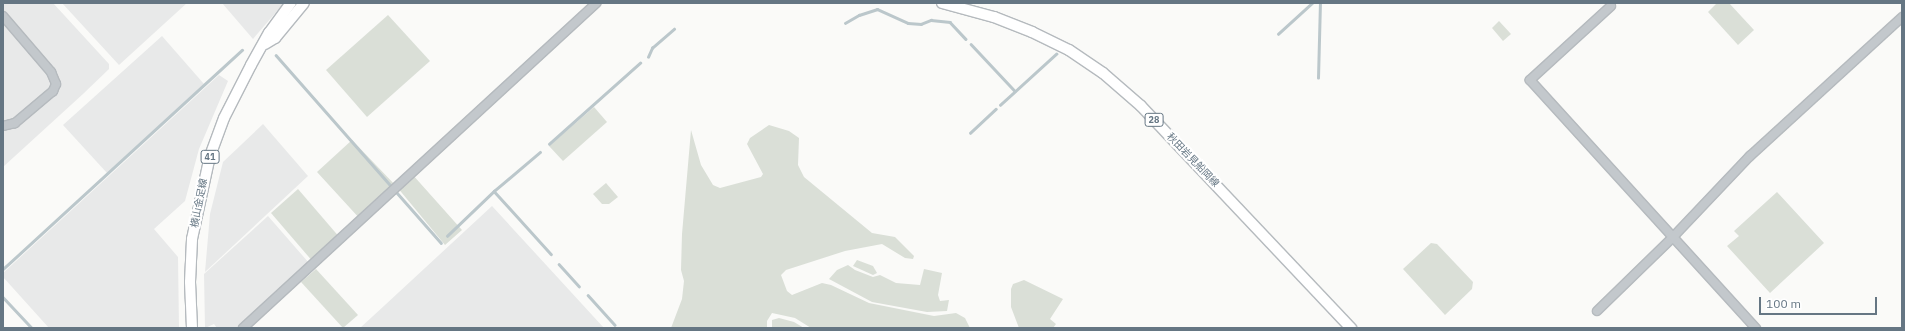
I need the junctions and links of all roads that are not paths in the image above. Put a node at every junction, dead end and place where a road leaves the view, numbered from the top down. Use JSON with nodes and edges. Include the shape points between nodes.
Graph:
{"nodes":[{"id":1,"x":291,"y":3,"type":"edge"},
{"id":2,"x":304,"y":3,"type":"edge"},
{"id":3,"x":596,"y":3,"type":"edge"},
{"id":4,"x":942,"y":3,"type":"edge"},
{"id":5,"x":1611,"y":6,"type":"dead end"},
{"id":6,"x":3,"y":16,"type":"edge"},
{"id":7,"x":1902,"y":17,"type":"edge"},
{"id":8,"x":265,"y":44,"type":"junction"},
{"id":9,"x":3,"y":126,"type":"edge"},
{"id":10,"x":1673,"y":237,"type":"junction"},
{"id":11,"x":1597,"y":311,"type":"dead end"},
{"id":12,"x":192,"y":328,"type":"edge"},
{"id":13,"x":243,"y":328,"type":"edge"},
{"id":14,"x":1351,"y":328,"type":"edge"},
{"id":15,"x":1756,"y":328,"type":"edge"}],
"edges":[{"from":1,"to":8,"type":"main road","name":"横山金足線","number":"41","via":[[269,33]]},
{"from":2,"to":8,"type":"main road","name":"横山金足線","number":"41","via":[[275,38]]},
{"from":3,"to":13,"type":"street"},
{"from":4,"to":14,"type":"main road","name":"秋田岩見船岡線","number":"28","via":[[994,17],[1032,32],[1069,50],[1104,73],[1140,106]]},
{"from":5,"to":10,"type":"street","via":[[1530,80]]},
{"from":6,"to":9,"type":"street","via":[[51,72],[56,84],[53,91],[15,123]]},
{"from":7,"to":10,"type":"street","via":[[1750,156]]},
{"from":8,"to":12,"type":"main road","name":"横山金足線","number":"41","via":[[224,118],[205,176],[192,239]]},
{"from":10,"to":11,"type":"street"},
{"from":10,"to":15,"type":"street"}]}
